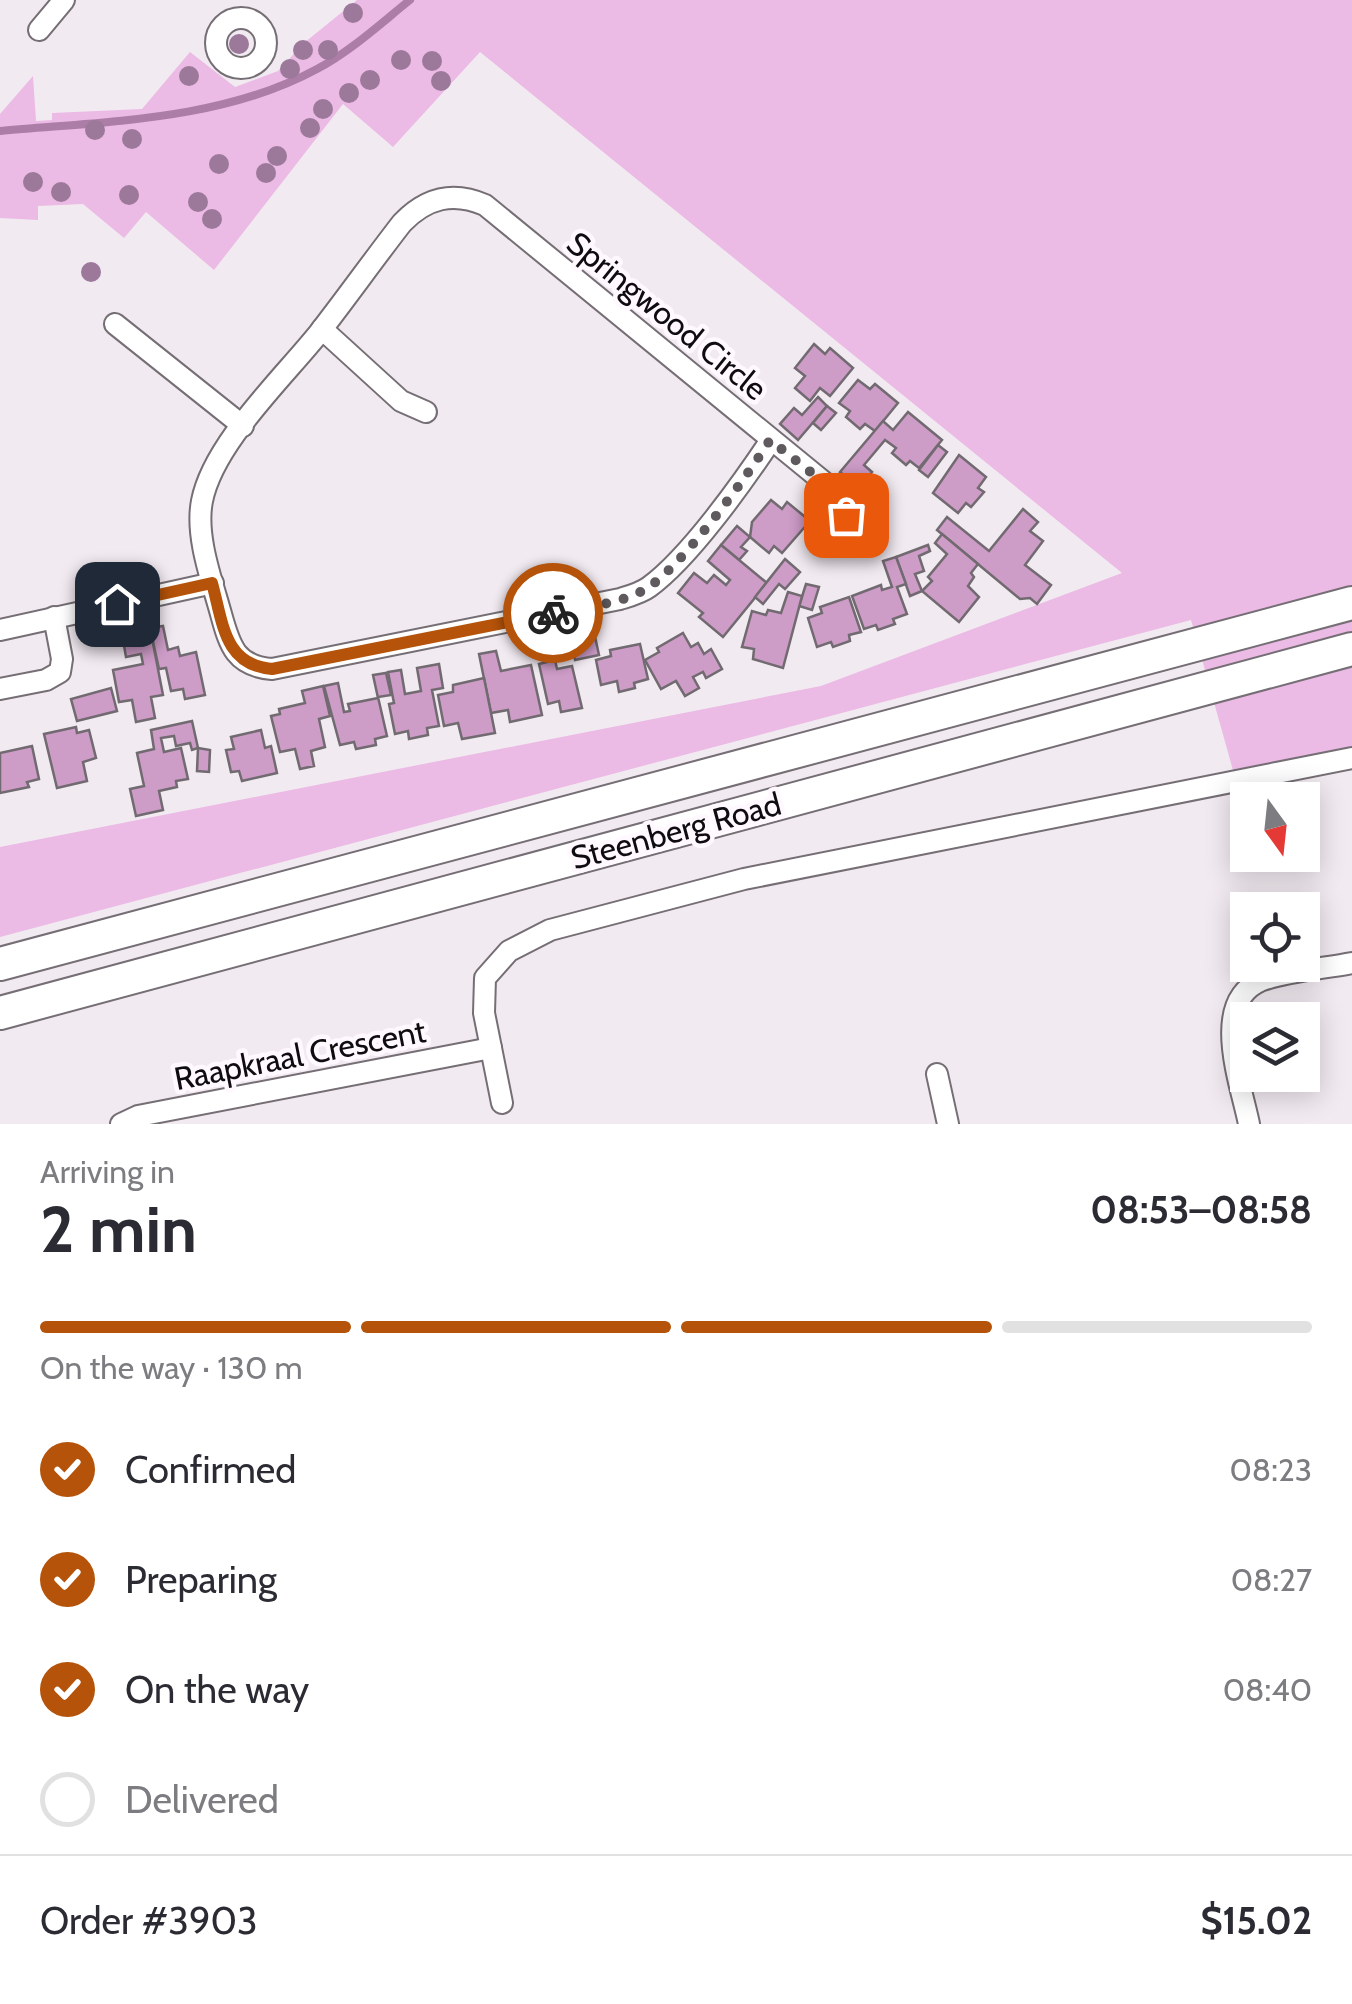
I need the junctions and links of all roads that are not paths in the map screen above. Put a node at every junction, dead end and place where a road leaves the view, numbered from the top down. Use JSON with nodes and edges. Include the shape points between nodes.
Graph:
{"nodes":[{"id":1,"x":64,"y":0,"type":"edge"},
{"id":2,"x":224,"y":0,"type":"edge"},
{"id":3,"x":240,"y":18,"type":"dead end"},
{"id":4,"x":39,"y":30,"type":"dead end"},
{"id":5,"x":115,"y":324,"type":"dead end"},
{"id":6,"x":322,"y":329,"type":"junction"},
{"id":7,"x":426,"y":412,"type":"dead end"},
{"id":8,"x":243,"y":426,"type":"junction"},
{"id":9,"x":770,"y":440,"type":"junction"},
{"id":10,"x":847,"y":529,"type":"dead end"},
{"id":11,"x":212,"y":583,"type":"junction"},
{"id":12,"x":1352,"y":603,"type":"edge"},
{"id":13,"x":54,"y":617,"type":"junction"},
{"id":14,"x":0,"y":630,"type":"edge"},
{"id":15,"x":1352,"y":649,"type":"edge"},
{"id":16,"x":0,"y":690,"type":"edge"},
{"id":17,"x":1352,"y":758,"type":"edge"},
{"id":18,"x":1352,"y":963,"type":"edge"},
{"id":19,"x":0,"y":964,"type":"edge"},
{"id":20,"x":0,"y":1013,"type":"edge"},
{"id":21,"x":491,"y":1048,"type":"junction"},
{"id":22,"x":937,"y":1074,"type":"dead end"},
{"id":23,"x":502,"y":1103,"type":"dead end"},
{"id":24,"x":121,"y":1124,"type":"edge"},
{"id":25,"x":948,"y":1124,"type":"edge"},
{"id":26,"x":1249,"y":1124,"type":"edge"}],
"edges":[{"from":1,"to":4,"type":"street"},
{"from":2,"to":3,"type":"street"},
{"from":5,"to":8,"type":"street"},
{"from":6,"to":7,"type":"street","via":[[401,401]]},
{"from":6,"to":8,"type":"street","name":"Springwood Circle"},
{"from":6,"to":9,"type":"street","name":"Springwood Circle","via":[[416,209],[468,197]]},
{"from":8,"to":11,"type":"street","name":"Springwood Circle","via":[[209,475],[201,506]]},
{"from":9,"to":10,"type":"street","via":[[836,492]]},
{"from":9,"to":11,"type":"street","name":"Springwood Circle","via":[[667,572],[620,600],[272,669],[252,668],[231,648]]},
{"from":11,"to":13,"type":"street"},
{"from":12,"to":19,"type":"main road","name":"Steenberg Road"},
{"from":13,"to":14,"type":"street"},
{"from":13,"to":16,"type":"street","via":[[60,672]]},
{"from":15,"to":20,"type":"main road","name":"Steenberg Road"},
{"from":17,"to":21,"type":"street","via":[[744,879],[550,930],[509,950],[485,978]]},
{"from":18,"to":26,"type":"street","via":[[1260,981],[1240,996],[1231,1040]]},
{"from":21,"to":23,"type":"street"},
{"from":21,"to":24,"type":"street","name":"Raapkraal Crescent"},
{"from":22,"to":25,"type":"street"}]}
